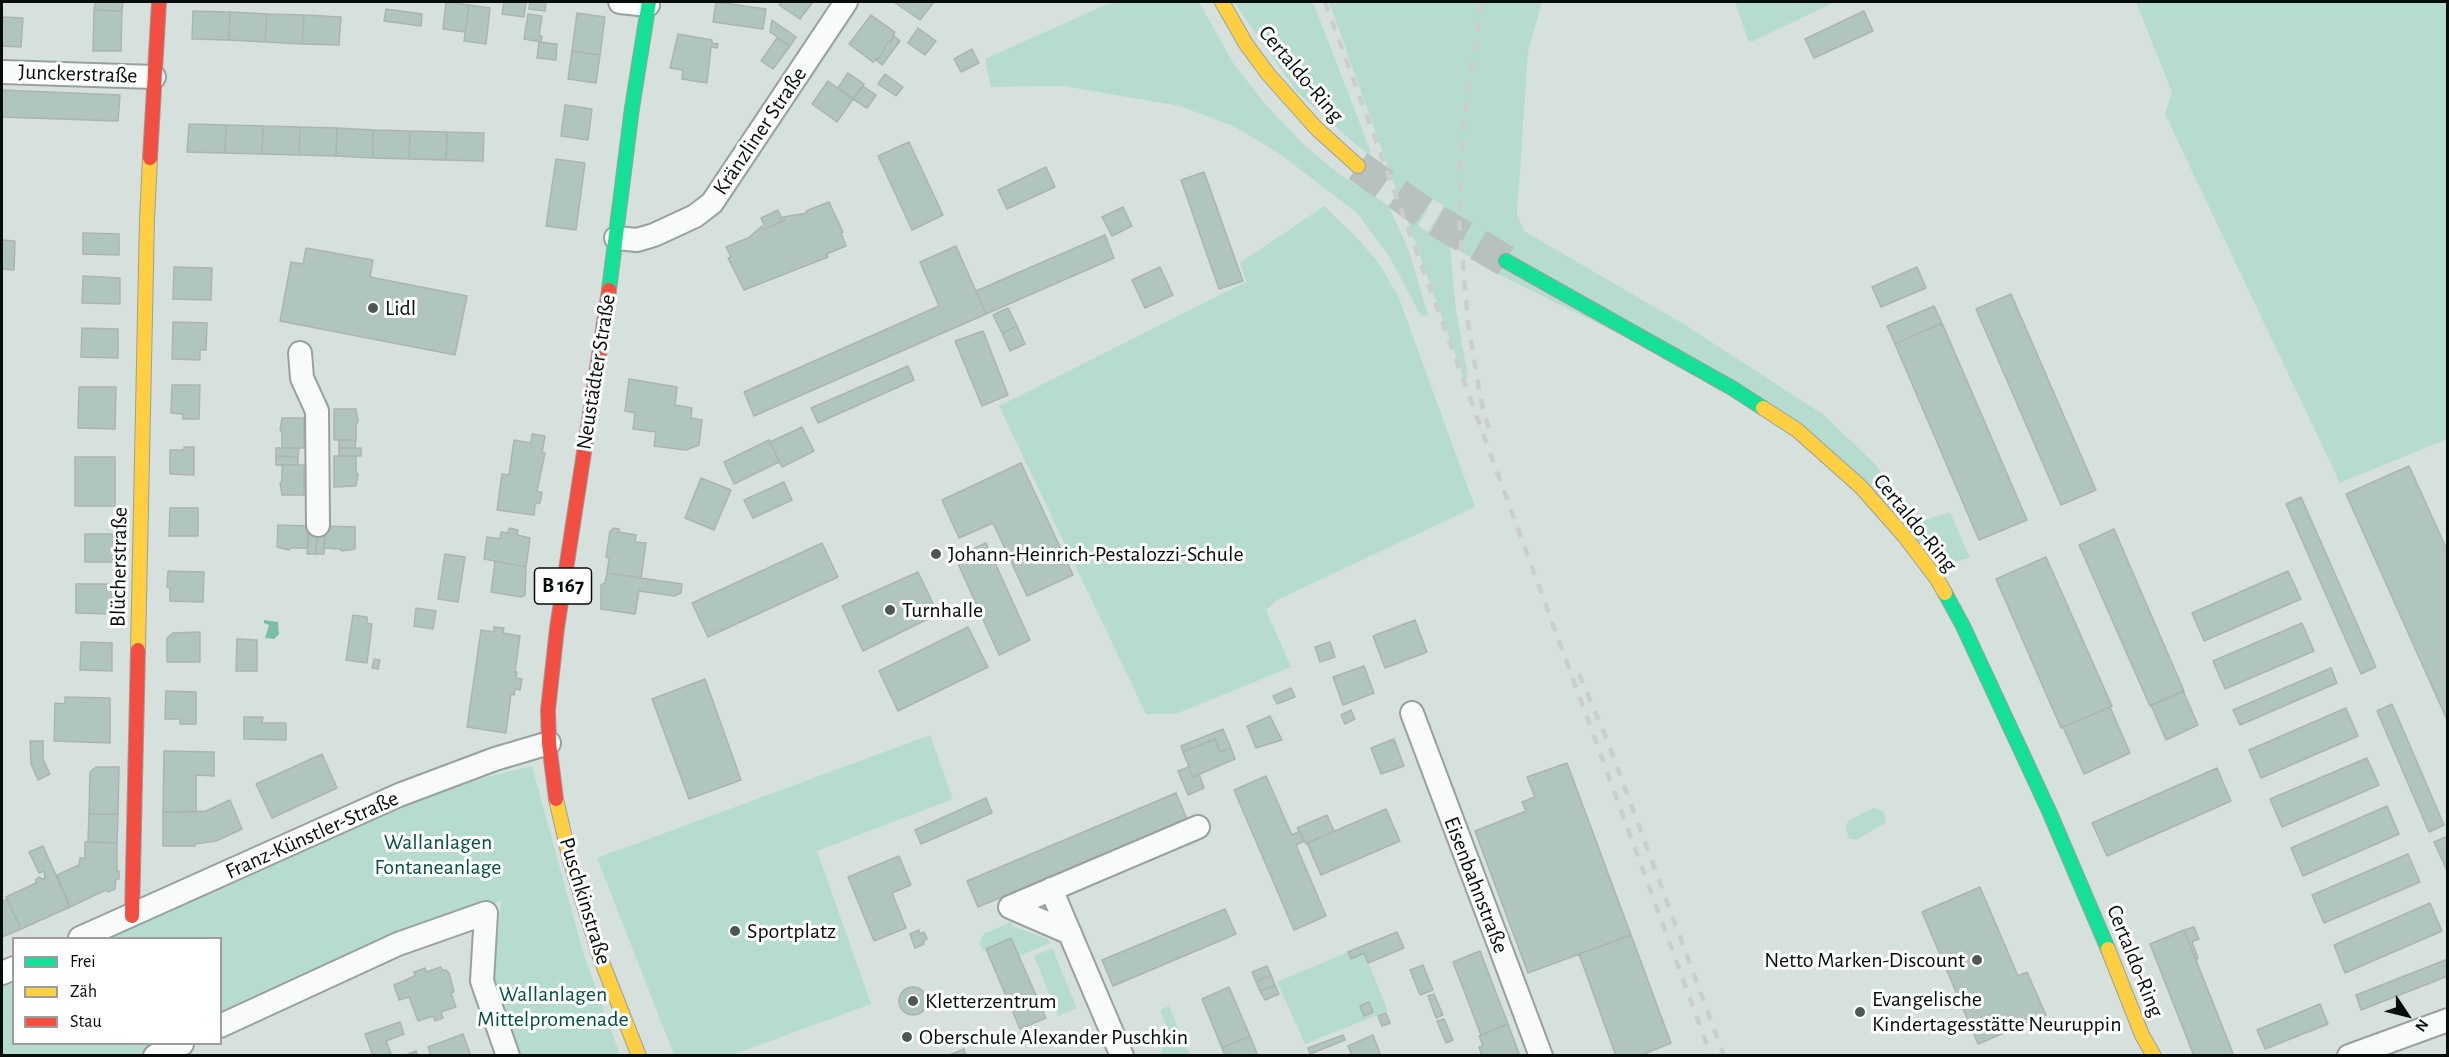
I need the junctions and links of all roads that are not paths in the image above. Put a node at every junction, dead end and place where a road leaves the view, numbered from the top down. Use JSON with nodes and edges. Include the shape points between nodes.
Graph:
{"nodes":[{"id":1,"x":159,"y":2,"type":"edge"},
{"id":2,"x":620,"y":2,"type":"edge"},
{"id":3,"x":846,"y":2,"type":"edge"},
{"id":4,"x":1222,"y":2,"type":"edge"},
{"id":5,"x":648,"y":3,"type":"edge"},
{"id":6,"x":2,"y":72,"type":"edge"},
{"id":7,"x":154,"y":77,"type":"junction"},
{"id":8,"x":1358,"y":166,"type":"tunnel mouth"},
{"id":9,"x":616,"y":238,"type":"junction"},
{"id":10,"x":1506,"y":261,"type":"tunnel mouth"},
{"id":11,"x":300,"y":353,"type":"dead end"},
{"id":12,"x":318,"y":525,"type":"dead end"},
{"id":13,"x":1412,"y":713,"type":"dead end"},
{"id":14,"x":549,"y":743,"type":"junction"},
{"id":15,"x":1198,"y":826,"type":"dead end"},
{"id":16,"x":1051,"y":889,"type":"junction"},
{"id":17,"x":132,"y":916,"type":"junction"},
{"id":18,"x":1070,"y":933,"type":"junction"},
{"id":19,"x":85,"y":937,"type":"edge"},
{"id":20,"x":2448,"y":1020,"type":"edge"},
{"id":21,"x":222,"y":1025,"type":"edge"},
{"id":22,"x":2142,"y":1035,"type":"junction"},
{"id":23,"x":180,"y":1045,"type":"edge"},
{"id":24,"x":155,"y":1056,"type":"edge"},
{"id":25,"x":508,"y":1056,"type":"edge"},
{"id":26,"x":639,"y":1056,"type":"edge"},
{"id":27,"x":1122,"y":1056,"type":"edge"},
{"id":28,"x":1541,"y":1056,"type":"edge"},
{"id":29,"x":2145,"y":1056,"type":"edge"},
{"id":30,"x":2154,"y":1056,"type":"edge"},
{"id":31,"x":2349,"y":1056,"type":"edge"}],
"edges":[{"from":1,"to":7,"type":"main road","name":"Blücherstraße"},
{"from":2,"to":5,"type":"street"},
{"from":3,"to":9,"type":"street","name":"Kränzliner Straße","via":[[712,203],[695,216],[654,235],[637,240]]},
{"from":4,"to":8,"type":"main road","name":"Certaldo-Ring","via":[[1268,74],[1316,128]]},
{"from":5,"to":9,"type":"main road","name":"Neustädter Straße","number":"B 167"},
{"from":6,"to":7,"type":"street","name":"Junckerstraße"},
{"from":7,"to":17,"type":"main road","name":"Blücherstraße","via":[[147,219]]},
{"from":9,"to":14,"type":"main road","name":"Neustädter Straße","number":"B 167","via":[[557,628],[548,710]]},
{"from":10,"to":22,"type":"main road","name":"Certaldo-Ring","via":[[1722,382],[1797,430],[1861,487],[1905,537],[1937,579],[1963,626],[2083,888]]},
{"from":11,"to":12,"type":"street","via":[[302,378],[316,411]]},
{"from":13,"to":28,"type":"street","name":"Eisenbahnstraße"},
{"from":14,"to":17,"type":"street","name":"Franz-Künstler-Straße","via":[[399,795]]},
{"from":14,"to":26,"type":"main road","name":"Puschkinstraße","number":"B 167","via":[[554,790],[570,860],[600,957]]},
{"from":15,"to":16,"type":"street"},
{"from":16,"to":18,"type":"street"},
{"from":16,"to":18,"type":"street","via":[[1010,906]]},
{"from":17,"to":19,"type":"street","name":"Franz-Künstler-Straße"},
{"from":18,"to":27,"type":"street"},
{"from":20,"to":31,"type":"street"},
{"from":21,"to":25,"type":"street","via":[[398,944],[486,913],[482,981]]},
{"from":22,"to":29,"type":"main road","name":"Certaldo-Ring"},
{"from":22,"to":30,"type":"main road","name":"Certaldo-Ring"},
{"from":23,"to":24,"type":"street"}]}
